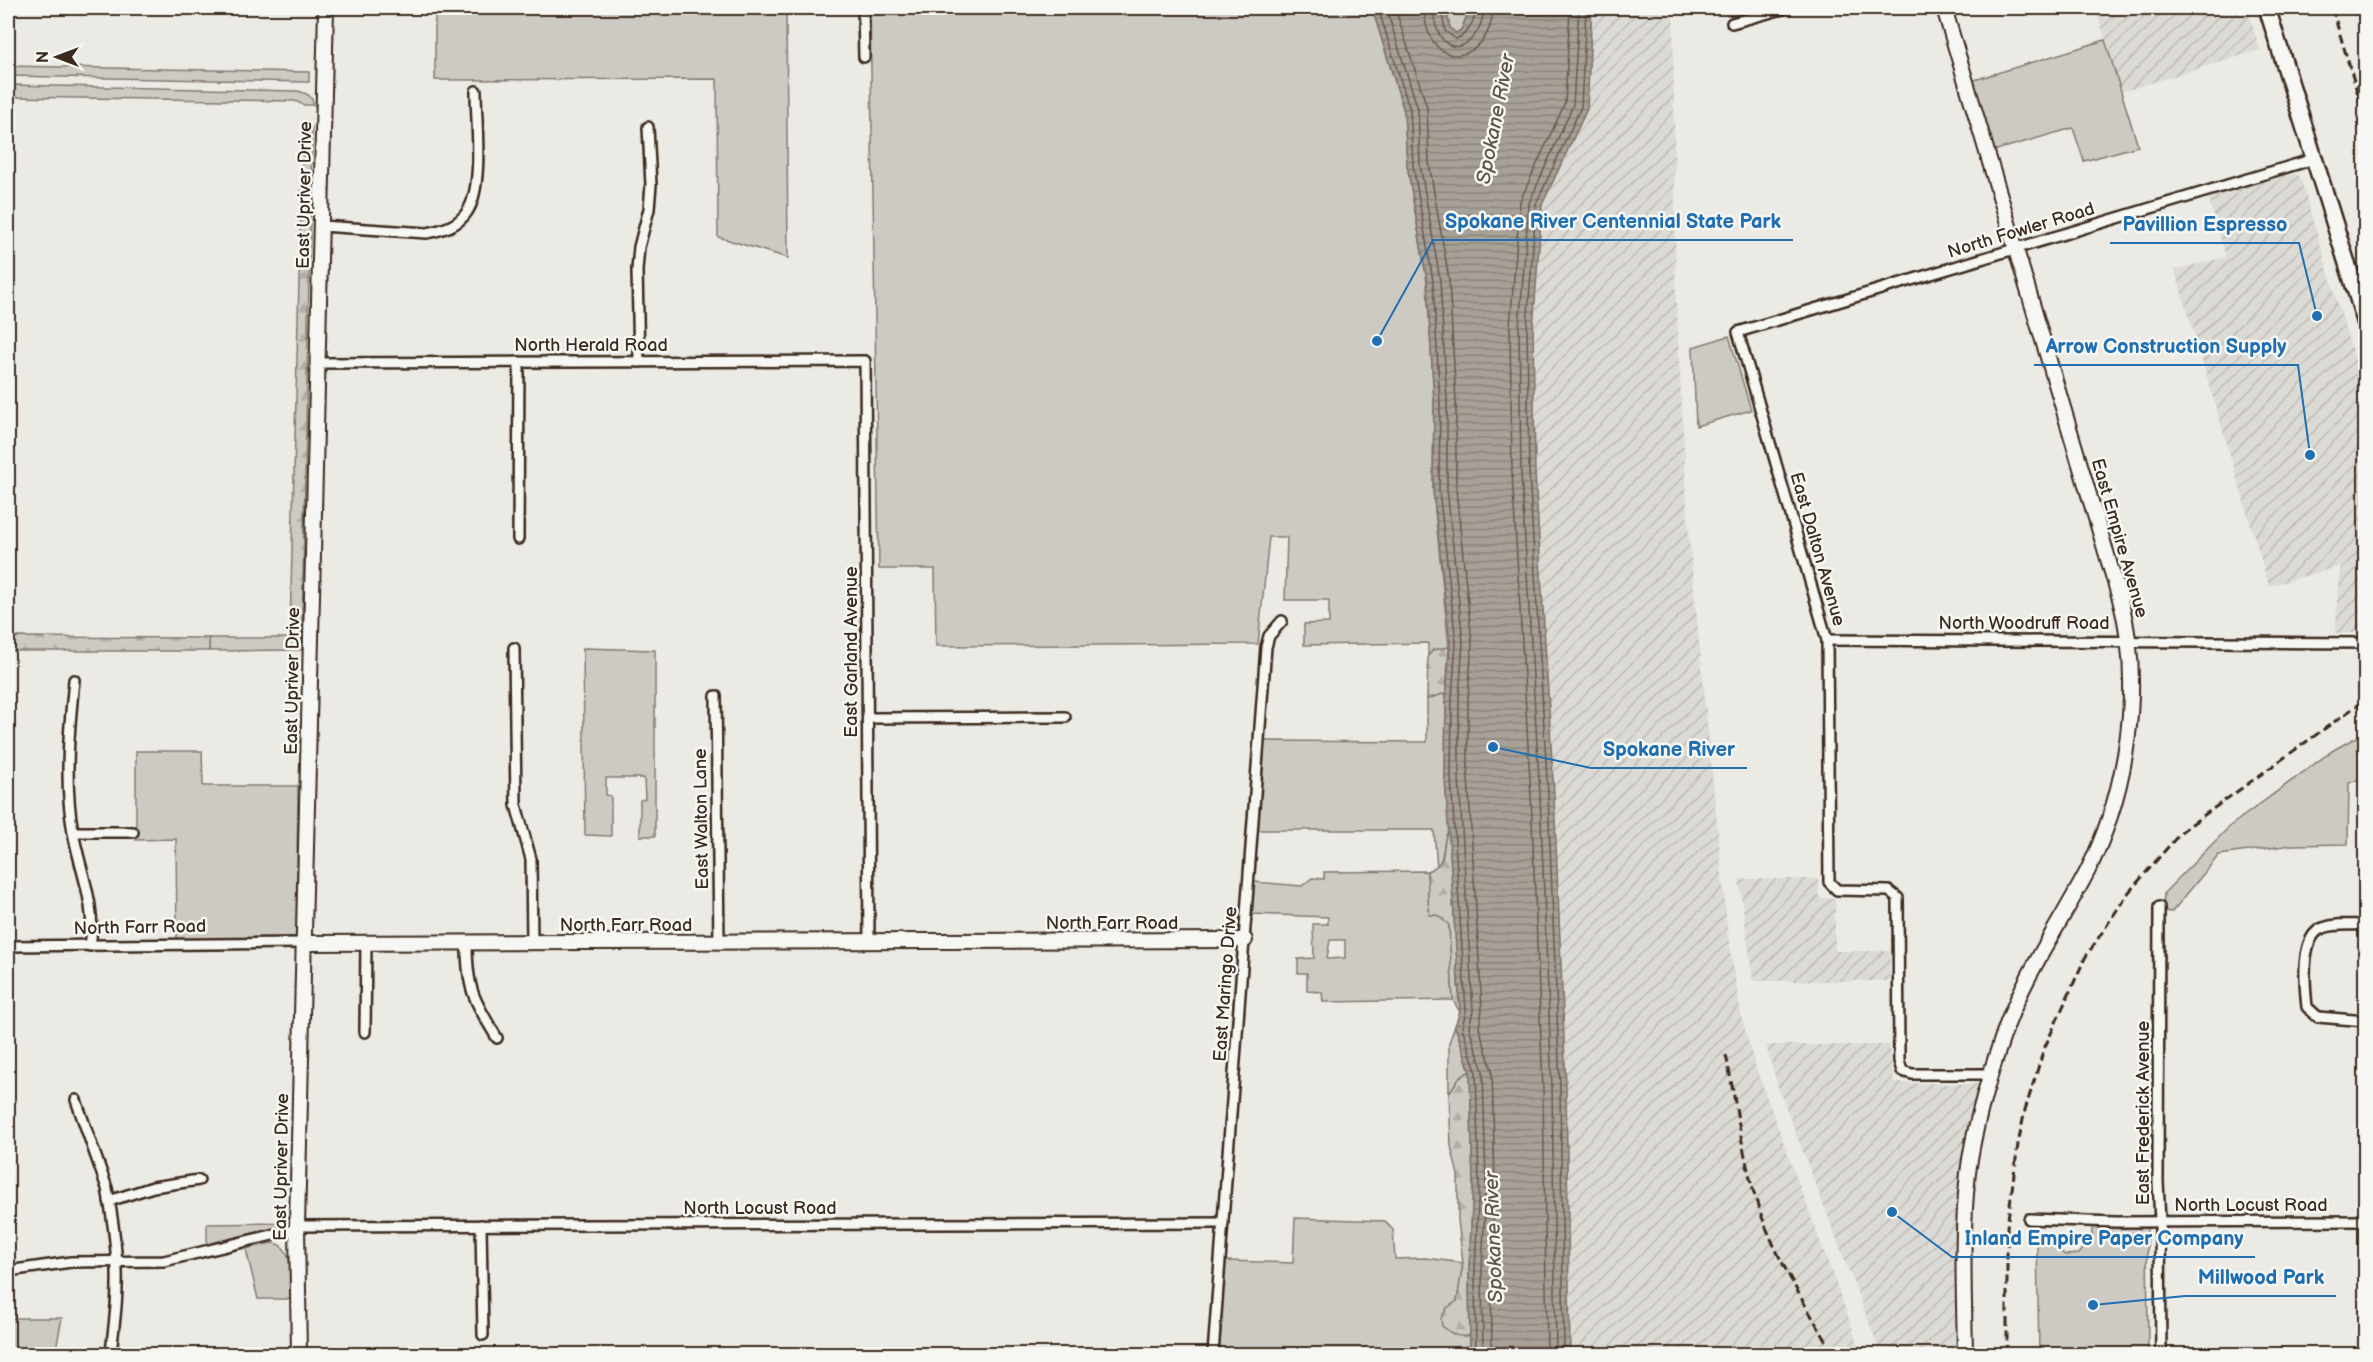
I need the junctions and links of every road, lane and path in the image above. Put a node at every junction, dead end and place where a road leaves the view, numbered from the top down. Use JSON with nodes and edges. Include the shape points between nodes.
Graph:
{"nodes":[{"id":1,"x":326,"y":8,"type":"edge"},
{"id":2,"x":863,"y":8,"type":"edge"},
{"id":3,"x":1786,"y":8,"type":"edge"},
{"id":4,"x":1944,"y":8,"type":"edge"},
{"id":5,"x":2266,"y":8,"type":"edge"},
{"id":6,"x":1732,"y":23,"type":"dead end"},
{"id":7,"x":864,"y":57,"type":"dead end"},
{"id":8,"x":476,"y":91,"type":"dead end"},
{"id":9,"x":648,"y":127,"type":"dead end"},
{"id":10,"x":2314,"y":159,"type":"junction"},
{"id":11,"x":321,"y":226,"type":"junction"},
{"id":12,"x":2015,"y":249,"type":"junction"},
{"id":13,"x":2366,"y":324,"type":"edge"},
{"id":14,"x":1738,"y":332,"type":"joint"},
{"id":15,"x":865,"y":361,"type":"joint"},
{"id":16,"x":519,"y":362,"type":"junction"},
{"id":17,"x":639,"y":362,"type":"junction"},
{"id":18,"x":317,"y":363,"type":"junction"},
{"id":19,"x":518,"y":539,"type":"dead end"},
{"id":20,"x":1282,"y":621,"type":"dead end"},
{"id":21,"x":1827,"y":640,"type":"junction"},
{"id":22,"x":2128,"y":640,"type":"junction"},
{"id":23,"x":2366,"y":643,"type":"edge"},
{"id":24,"x":514,"y":648,"type":"dead end"},
{"id":25,"x":74,"y":680,"type":"dead end"},
{"id":26,"x":716,"y":696,"type":"dead end"},
{"id":27,"x":1065,"y":717,"type":"dead end"},
{"id":28,"x":868,"y":718,"type":"junction"},
{"id":29,"x":73,"y":832,"type":"junction"},
{"id":30,"x":134,"y":832,"type":"dead end"},
{"id":31,"x":2159,"y":907,"type":"dead end"},
{"id":32,"x":2366,"y":925,"type":"edge"},
{"id":33,"x":1245,"y":940,"type":"junction"},
{"id":34,"x":869,"y":942,"type":"junction"},
{"id":35,"x":532,"y":943,"type":"junction"},
{"id":36,"x":719,"y":943,"type":"junction"},
{"id":37,"x":303,"y":944,"type":"junction"},
{"id":38,"x":366,"y":944,"type":"junction"},
{"id":39,"x":467,"y":944,"type":"junction"},
{"id":40,"x":90,"y":945,"type":"junction"},
{"id":41,"x":8,"y":946,"type":"edge"},
{"id":42,"x":2366,"y":1021,"type":"edge"},
{"id":43,"x":365,"y":1032,"type":"dead end"},
{"id":44,"x":497,"y":1038,"type":"dead end"},
{"id":45,"x":1990,"y":1074,"type":"junction"},
{"id":46,"x":76,"y":1100,"type":"dead end"},
{"id":47,"x":199,"y":1180,"type":"dead end"},
{"id":48,"x":110,"y":1201,"type":"junction"},
{"id":49,"x":2029,"y":1219,"type":"dead end"},
{"id":50,"x":2160,"y":1221,"type":"junction"},
{"id":51,"x":2366,"y":1221,"type":"edge"},
{"id":52,"x":1223,"y":1223,"type":"junction"},
{"id":53,"x":481,"y":1225,"type":"junction"},
{"id":54,"x":297,"y":1227,"type":"junction"},
{"id":55,"x":117,"y":1262,"type":"junction"},
{"id":56,"x":8,"y":1271,"type":"edge"},
{"id":57,"x":483,"y":1335,"type":"dead end"},
{"id":58,"x":111,"y":1354,"type":"edge"},
{"id":59,"x":299,"y":1354,"type":"edge"},
{"id":60,"x":1213,"y":1354,"type":"edge"},
{"id":61,"x":1965,"y":1354,"type":"edge"},
{"id":62,"x":2161,"y":1354,"type":"edge"}],
"edges":[{"from":1,"to":11,"type":"street","name":"East Upriver Drive"},
{"from":2,"to":7,"type":"street"},
{"from":3,"to":6,"type":"street"},
{"from":4,"to":12,"type":"street","name":"East Empire Avenue"},
{"from":5,"to":10,"type":"main road"},
{"from":8,"to":11,"type":"street","via":[[477,176],[466,214],[443,230],[427,233]]},
{"from":9,"to":17,"type":"street","via":[[651,185],[637,270]]},
{"from":10,"to":12,"type":"street","name":"North Fowler Road"},
{"from":10,"to":13,"type":"main road"},
{"from":11,"to":18,"type":"street","name":"East Upriver Drive"},
{"from":12,"to":14,"type":"street","name":"North Fowler Road"},
{"from":12,"to":22,"type":"street","name":"East Empire Avenue","via":[[2121,599]]},
{"from":14,"to":21,"type":"street","name":"East Dalton Avenue"},
{"from":15,"to":17,"type":"street","name":"North Herald Road"},
{"from":15,"to":28,"type":"street","name":"East Garland Avenue"},
{"from":16,"to":17,"type":"street","name":"North Herald Road"},
{"from":16,"to":18,"type":"street","name":"North Herald Road"},
{"from":16,"to":19,"type":"street"},
{"from":18,"to":37,"type":"street","name":"East Upriver Drive"},
{"from":20,"to":33,"type":"street","name":"East Maringo Drive","via":[[1269,636],[1266,647]]},
{"from":21,"to":22,"type":"street","name":"North Woodruff Road"},
{"from":21,"to":45,"type":"street","name":"East Dalton Avenue","via":[[1828,874],[1832,888],[1895,893],[1899,905],[1902,1071]]},
{"from":22,"to":23,"type":"street","name":"North Woodruff Road"},
{"from":22,"to":45,"type":"street","name":"East Empire Avenue","via":[[2128,735],[2112,811],[2088,870],[2023,986]]},
{"from":24,"to":35,"type":"street","via":[[516,805],[531,859]]},
{"from":25,"to":29,"type":"street","via":[[69,760]]},
{"from":26,"to":36,"type":"street","name":"East Walton Lane"},
{"from":27,"to":28,"type":"street"},
{"from":28,"to":34,"type":"street","name":"East Garland Avenue"},
{"from":29,"to":30,"type":"street"},
{"from":29,"to":40,"type":"street","via":[[92,914]]},
{"from":31,"to":50,"type":"street","name":"East Frederick Avenue"},
{"from":32,"to":42,"type":"street","via":[[2320,928],[2311,936],[2306,950],[2305,986],[2307,1008],[2318,1017]]},
{"from":33,"to":34,"type":"street","name":"North Farr Road"},
{"from":33,"to":52,"type":"street","name":"East Maringo Drive"},
{"from":34,"to":36,"type":"street","name":"North Farr Road"},
{"from":35,"to":36,"type":"street","name":"North Farr Road"},
{"from":35,"to":39,"type":"street","name":"North Farr Road"},
{"from":37,"to":38,"type":"street","name":"North Farr Road"},
{"from":37,"to":40,"type":"street","name":"North Farr Road"},
{"from":37,"to":54,"type":"street","name":"East Upriver Drive"},
{"from":38,"to":39,"type":"street","name":"North Farr Road"},
{"from":38,"to":43,"type":"street"},
{"from":39,"to":44,"type":"street","via":[[472,993]]},
{"from":40,"to":41,"type":"street","name":"North Farr Road"},
{"from":45,"to":61,"type":"street","name":"East Empire Avenue","via":[[1974,1138],[1966,1196]]},
{"from":46,"to":48,"type":"street"},
{"from":47,"to":48,"type":"street","via":[[153,1187]]},
{"from":48,"to":55,"type":"street"},
{"from":49,"to":50,"type":"street","name":"North Locust Road"},
{"from":50,"to":51,"type":"street","name":"North Locust Road"},
{"from":50,"to":62,"type":"street","name":"East Frederick Avenue"},
{"from":52,"to":53,"type":"street","name":"North Locust Road"},
{"from":52,"to":60,"type":"street","name":"East Maringo Drive"},
{"from":53,"to":54,"type":"street","name":"North Locust Road"},
{"from":53,"to":57,"type":"street"},
{"from":54,"to":55,"type":"street","name":"North Locust Road","via":[[164,1261]]},
{"from":54,"to":59,"type":"street","name":"East Upriver Drive"},
{"from":55,"to":56,"type":"street","name":"North Locust Road","via":[[71,1262]]},
{"from":55,"to":58,"type":"street"}]}
